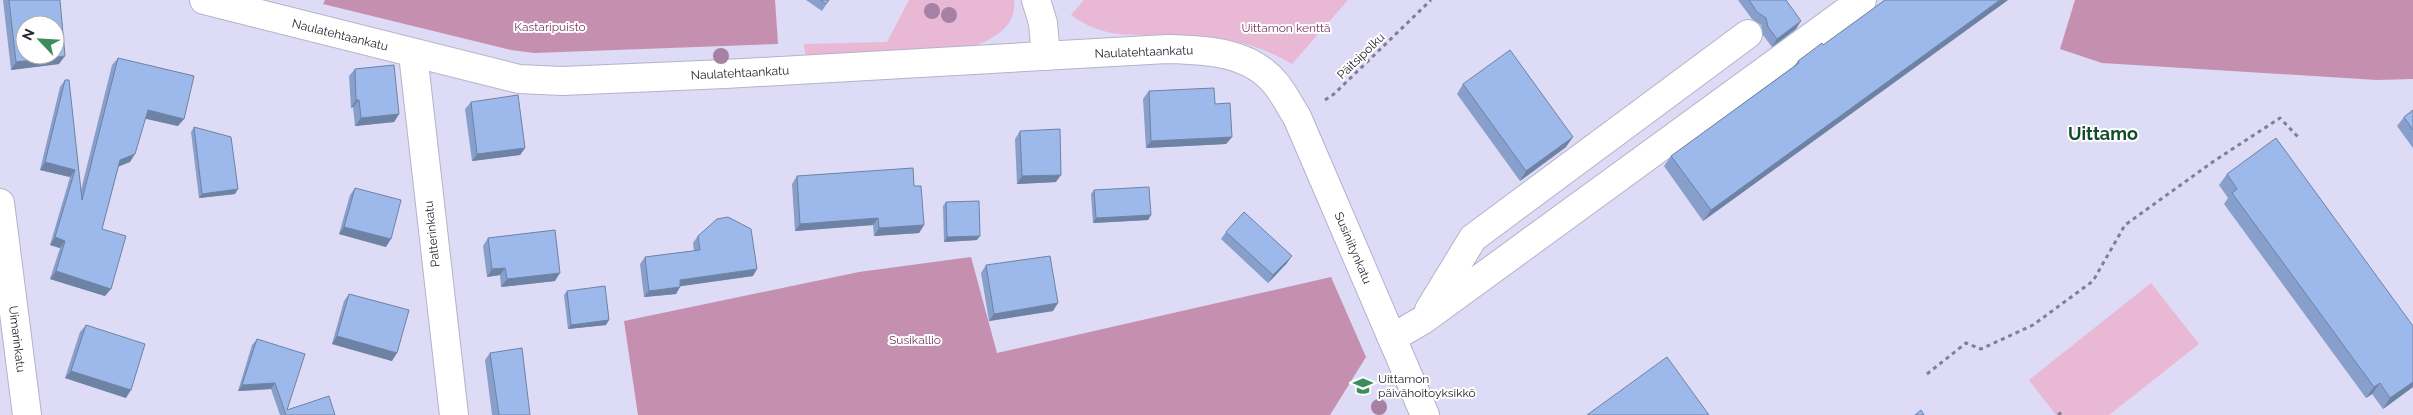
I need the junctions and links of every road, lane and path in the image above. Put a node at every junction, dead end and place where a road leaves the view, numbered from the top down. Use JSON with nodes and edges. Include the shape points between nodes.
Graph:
{"nodes":[{"id":1,"x":204,"y":0,"type":"edge"},
{"id":2,"x":1036,"y":0,"type":"edge"},
{"id":3,"x":1430,"y":0,"type":"edge"},
{"id":4,"x":1862,"y":0,"type":"edge"},
{"id":5,"x":1748,"y":34,"type":"dead end"},
{"id":6,"x":413,"y":54,"type":"junction"},
{"id":7,"x":1046,"y":56,"type":"junction"},
{"id":8,"x":1275,"y":83,"type":"joint"},
{"id":9,"x":1297,"y":117,"type":"junction"},
{"id":10,"x":2299,"y":138,"type":"dead end"},
{"id":11,"x":0,"y":203,"type":"edge"},
{"id":12,"x":1423,"y":320,"type":"junction"},
{"id":13,"x":1392,"y":338,"type":"junction"},
{"id":14,"x":1927,"y":374,"type":"dead end"},
{"id":15,"x":2063,"y":411,"type":"dead end"},
{"id":16,"x":27,"y":415,"type":"edge"},
{"id":17,"x":454,"y":415,"type":"edge"},
{"id":18,"x":1426,"y":415,"type":"edge"},
{"id":19,"x":2058,"y":415,"type":"edge"}],
"edges":[{"from":1,"to":6,"type":"street","name":"Naulatehtaankatu"},
{"from":2,"to":7,"type":"street","via":[[1043,23]]},
{"from":3,"to":9,"type":"path","name":"Päitsipolku","via":[[1334,94]]},
{"from":4,"to":12,"type":"street"},
{"from":5,"to":12,"type":"street","via":[[1473,238]]},
{"from":6,"to":7,"type":"street","name":"Naulatehtaankatu","via":[[519,79],[562,81]]},
{"from":6,"to":17,"type":"street","name":"Patterinkatu"},
{"from":7,"to":8,"type":"street","name":"Naulatehtaankatu","via":[[1167,49],[1221,52],[1246,62]]},
{"from":8,"to":9,"type":"street","name":"Susiniitynkatu"},
{"from":9,"to":13,"type":"street","name":"Susiniitynkatu"},
{"from":10,"to":14,"type":"path","via":[[2280,118],[2125,225],[2093,281],[2032,325],[1981,349],[1966,343]]},
{"from":11,"to":16,"type":"street","name":"Uimarinkatu"},
{"from":12,"to":13,"type":"street"},
{"from":13,"to":18,"type":"street","name":"Susiniitynkatu"},
{"from":15,"to":19,"type":"path"}]}
